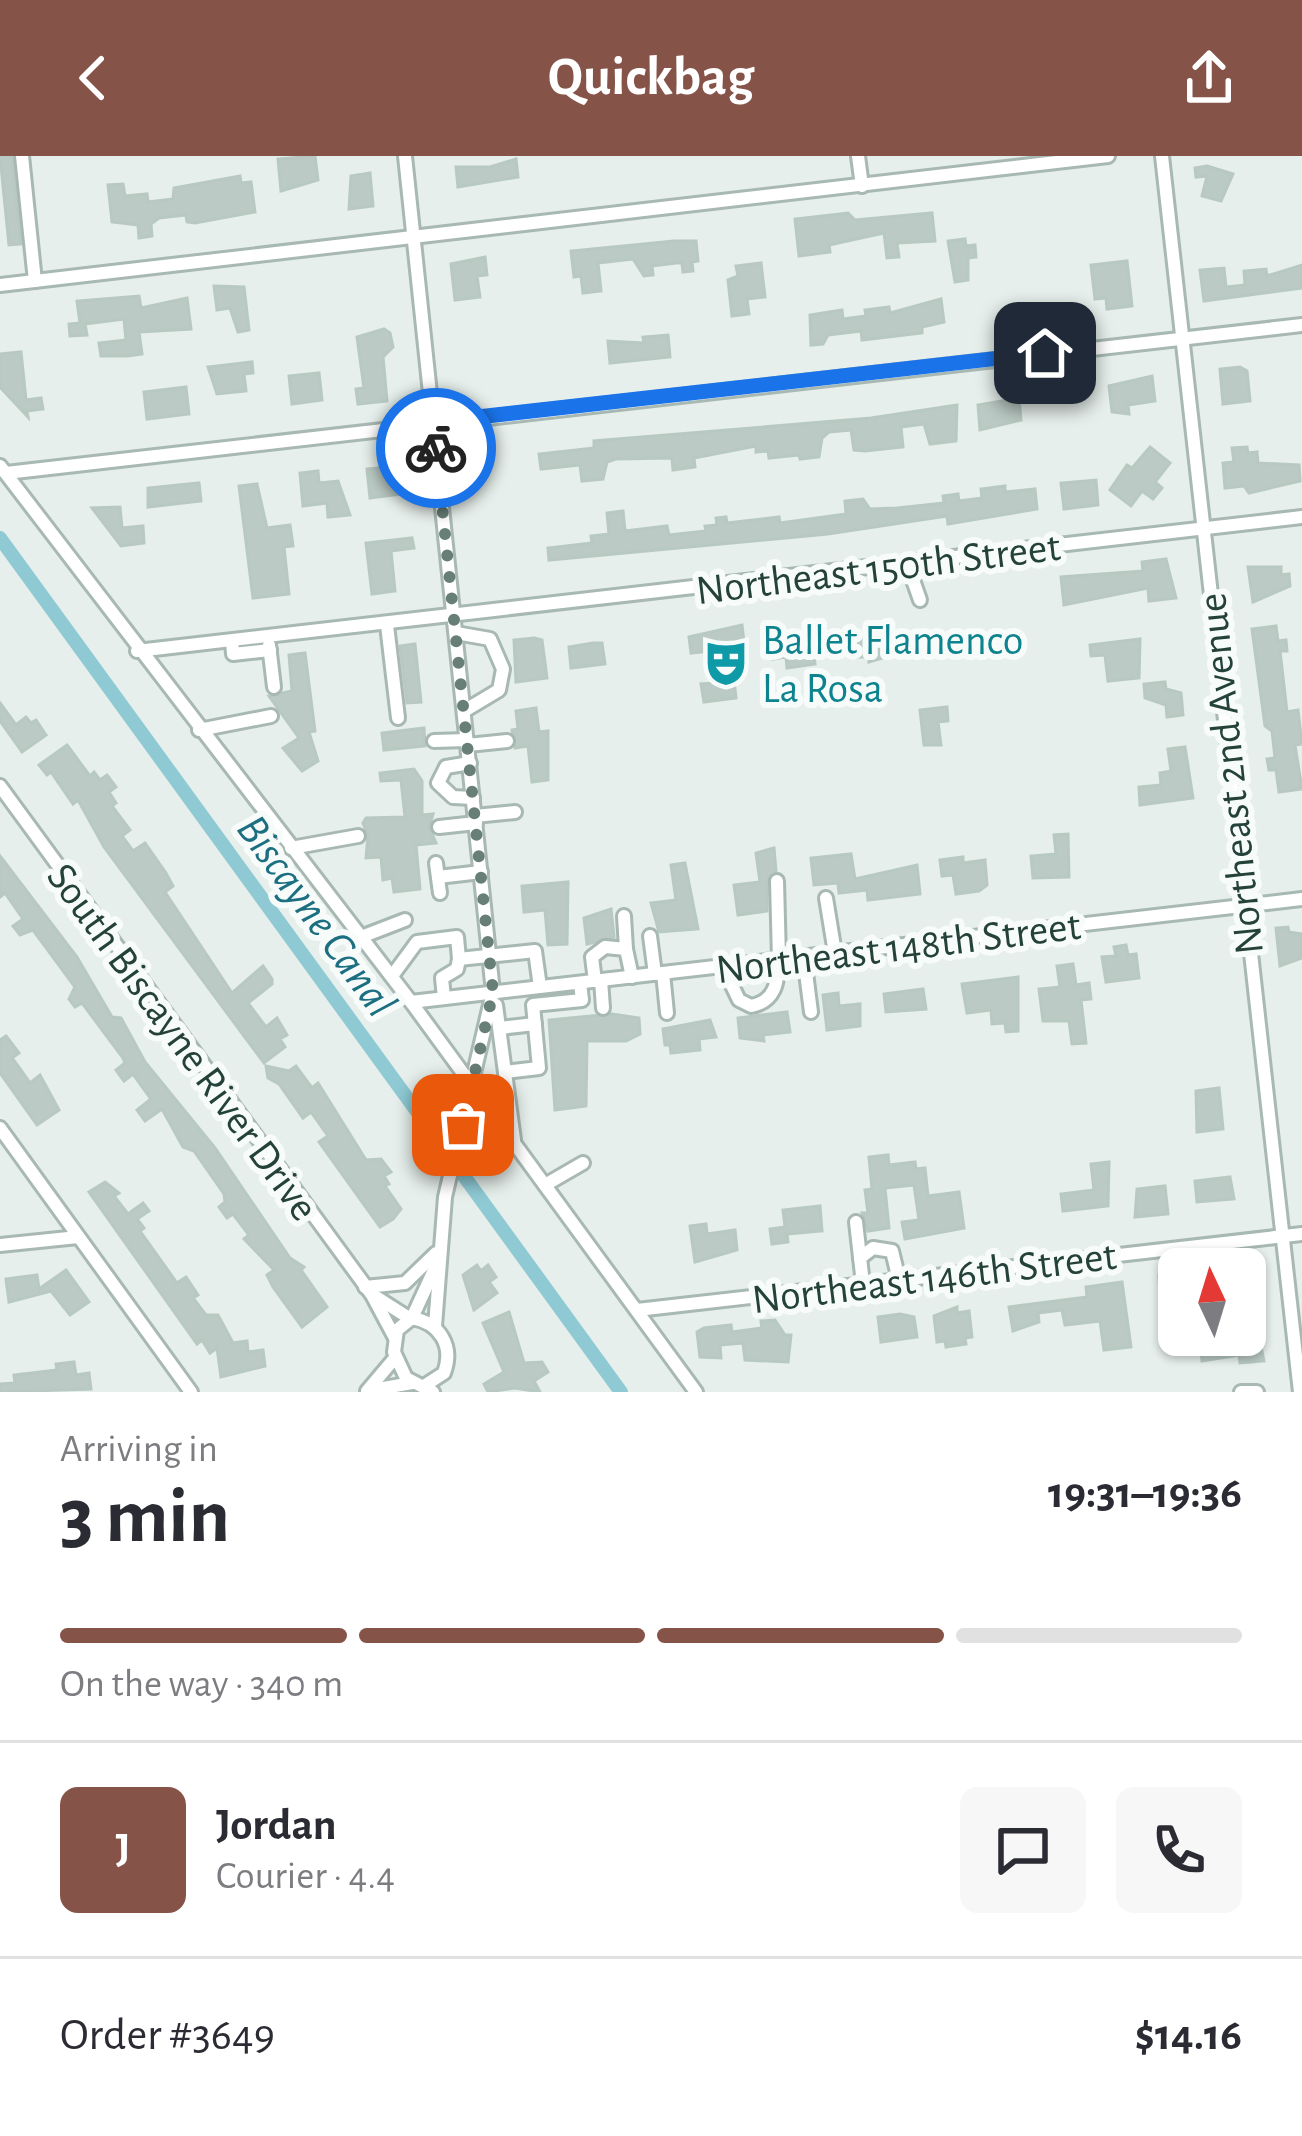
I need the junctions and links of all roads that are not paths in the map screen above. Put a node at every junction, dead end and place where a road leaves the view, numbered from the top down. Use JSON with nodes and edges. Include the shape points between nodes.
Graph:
{"nodes":[{"id":1,"x":22,"y":156,"type":"edge"},
{"id":2,"x":405,"y":156,"type":"edge"},
{"id":3,"x":858,"y":156,"type":"edge"},
{"id":4,"x":1108,"y":156,"type":"edge"},
{"id":5,"x":1162,"y":156,"type":"edge"},
{"id":6,"x":862,"y":186,"type":"junction"},
{"id":7,"x":413,"y":234,"type":"junction"},
{"id":8,"x":35,"y":281,"type":"junction"},
{"id":9,"x":0,"y":285,"type":"edge"},
{"id":10,"x":1302,"y":325,"type":"edge"},
{"id":11,"x":1182,"y":337,"type":"junction"},
{"id":12,"x":434,"y":422,"type":"junction"},
{"id":13,"x":3,"y":470,"type":"edge"},
{"id":14,"x":1302,"y":517,"type":"edge"},
{"id":15,"x":1202,"y":527,"type":"junction"},
{"id":16,"x":908,"y":563,"type":"junction"},
{"id":17,"x":920,"y":599,"type":"dead end"},
{"id":18,"x":455,"y":618,"type":"junction"},
{"id":19,"x":388,"y":625,"type":"junction"},
{"id":20,"x":456,"y":633,"type":"junction"},
{"id":21,"x":269,"y":644,"type":"junction"},
{"id":22,"x":137,"y":651,"type":"junction"},
{"id":23,"x":274,"y":687,"type":"dead end"},
{"id":24,"x":464,"y":711,"type":"junction"},
{"id":25,"x":271,"y":716,"type":"dead end"},
{"id":26,"x":398,"y":718,"type":"dead end"},
{"id":27,"x":199,"y":730,"type":"junction"},
{"id":28,"x":507,"y":740,"type":"dead end"},
{"id":29,"x":434,"y":741,"type":"dead end"},
{"id":30,"x":468,"y":743,"type":"junction"},
{"id":31,"x":470,"y":763,"type":"junction"},
{"id":32,"x":0,"y":786,"type":"edge"},
{"id":33,"x":473,"y":798,"type":"junction"},
{"id":34,"x":515,"y":812,"type":"dead end"},
{"id":35,"x":476,"y":819,"type":"junction"},
{"id":36,"x":439,"y":826,"type":"dead end"},
{"id":37,"x":358,"y":836,"type":"dead end"},
{"id":38,"x":291,"y":848,"type":"junction"},
{"id":39,"x":481,"y":872,"type":"junction"},
{"id":40,"x":777,"y":881,"type":"dead end"},
{"id":41,"x":440,"y":893,"type":"dead end"},
{"id":42,"x":826,"y":898,"type":"dead end"},
{"id":43,"x":1302,"y":899,"type":"edge"},
{"id":44,"x":1243,"y":906,"type":"junction"},
{"id":45,"x":625,"y":916,"type":"dead end"},
{"id":46,"x":405,"y":920,"type":"dead end"},
{"id":47,"x":650,"y":936,"type":"dead end"},
{"id":48,"x":361,"y":937,"type":"junction"},
{"id":49,"x":626,"y":949,"type":"junction"},
{"id":50,"x":835,"y":953,"type":"junction"},
{"id":51,"x":490,"y":956,"type":"junction"},
{"id":52,"x":804,"y":957,"type":"junction"},
{"id":53,"x":459,"y":959,"type":"junction"},
{"id":54,"x":778,"y":960,"type":"junction"},
{"id":55,"x":723,"y":967,"type":"junction"},
{"id":56,"x":659,"y":974,"type":"junction"},
{"id":57,"x":392,"y":976,"type":"junction"},
{"id":58,"x":632,"y":977,"type":"junction"},
{"id":59,"x":598,"y":981,"type":"junction"},
{"id":60,"x":580,"y":983,"type":"junction"},
{"id":61,"x":540,"y":987,"type":"junction"},
{"id":62,"x":493,"y":992,"type":"junction"},
{"id":63,"x":444,"y":998,"type":"junction"},
{"id":64,"x":411,"y":1002,"type":"junction"},
{"id":65,"x":603,"y":1008,"type":"dead end"},
{"id":66,"x":668,"y":1012,"type":"dead end"},
{"id":67,"x":812,"y":1012,"type":"dead end"},
{"id":68,"x":535,"y":1024,"type":"junction"},
{"id":69,"x":500,"y":1028,"type":"junction"},
{"id":70,"x":505,"y":1072,"type":"junction"},
{"id":71,"x":472,"y":1087,"type":"junction"},
{"id":72,"x":0,"y":1129,"type":"edge"},
{"id":73,"x":514,"y":1144,"type":"junction"},
{"id":74,"x":583,"y":1163,"type":"dead end"},
{"id":75,"x":544,"y":1185,"type":"junction"},
{"id":76,"x":856,"y":1222,"type":"dead end"},
{"id":77,"x":1302,"y":1234,"type":"edge"},
{"id":78,"x":1282,"y":1236,"type":"junction"},
{"id":79,"x":78,"y":1237,"type":"junction"},
{"id":80,"x":0,"y":1245,"type":"edge"},
{"id":81,"x":860,"y":1258,"type":"junction"},
{"id":82,"x":436,"y":1260,"type":"junction"},
{"id":83,"x":899,"y":1280,"type":"junction"},
{"id":84,"x":863,"y":1284,"type":"junction"},
{"id":85,"x":368,"y":1291,"type":"junction"},
{"id":86,"x":637,"y":1310,"type":"junction"},
{"id":87,"x":410,"y":1318,"type":"junction"},
{"id":88,"x":435,"y":1327,"type":"junction"},
{"id":89,"x":394,"y":1338,"type":"junction"},
{"id":90,"x":394,"y":1360,"type":"junction"},
{"id":91,"x":444,"y":1373,"type":"junction"},
{"id":92,"x":423,"y":1387,"type":"edge"},
{"id":93,"x":364,"y":1391,"type":"edge"},
{"id":94,"x":451,"y":1391,"type":"edge"},
{"id":95,"x":191,"y":1392,"type":"edge"},
{"id":96,"x":696,"y":1392,"type":"edge"},
{"id":97,"x":1241,"y":1392,"type":"edge"},
{"id":98,"x":1257,"y":1392,"type":"edge"},
{"id":99,"x":1300,"y":1392,"type":"edge"}],
"edges":[{"from":1,"to":8,"type":"street"},
{"from":2,"to":7,"type":"street"},
{"from":3,"to":6,"type":"street"},
{"from":4,"to":6,"type":"street"},
{"from":5,"to":11,"type":"street","name":"Northeast 2nd Avenue"},
{"from":6,"to":7,"type":"street"},
{"from":7,"to":8,"type":"street"},
{"from":7,"to":12,"type":"street"},
{"from":8,"to":9,"type":"street"},
{"from":10,"to":11,"type":"street"},
{"from":11,"to":12,"type":"street"},
{"from":11,"to":15,"type":"street","name":"Northeast 2nd Avenue"},
{"from":12,"to":13,"type":"street"},
{"from":12,"to":18,"type":"street"},
{"from":13,"to":22,"type":"street"},
{"from":14,"to":15,"type":"street","name":"Northeast 150th Street"},
{"from":15,"to":16,"type":"street","name":"Northeast 150th Street"},
{"from":15,"to":44,"type":"street","name":"Northeast 2nd Avenue"},
{"from":16,"to":17,"type":"street"},
{"from":16,"to":18,"type":"street","name":"Northeast 150th Street"},
{"from":18,"to":19,"type":"street","name":"Northeast 150th Street"},
{"from":18,"to":20,"type":"street"},
{"from":19,"to":21,"type":"street","name":"Northeast 150th Street"},
{"from":19,"to":26,"type":"street"},
{"from":20,"to":24,"type":"street"},
{"from":20,"to":24,"type":"street","via":[[490,639],[503,669],[499,690]]},
{"from":21,"to":22,"type":"street","name":"Northeast 150th Street"},
{"from":21,"to":23,"type":"street"},
{"from":22,"to":27,"type":"street"},
{"from":24,"to":30,"type":"street"},
{"from":25,"to":27,"type":"street"},
{"from":27,"to":38,"type":"street"},
{"from":28,"to":30,"type":"street"},
{"from":29,"to":30,"type":"street"},
{"from":30,"to":31,"type":"street"},
{"from":31,"to":33,"type":"street"},
{"from":31,"to":33,"type":"street","via":[[446,767],[438,783],[453,797]]},
{"from":32,"to":85,"type":"street","name":"South Biscayne River Drive"},
{"from":33,"to":35,"type":"street"},
{"from":34,"to":35,"type":"street"},
{"from":35,"to":36,"type":"street"},
{"from":35,"to":39,"type":"street"},
{"from":37,"to":38,"type":"street"},
{"from":38,"to":48,"type":"street"},
{"from":39,"to":41,"type":"street","via":[[437,870]]},
{"from":39,"to":51,"type":"street"},
{"from":40,"to":54,"type":"street"},
{"from":42,"to":50,"type":"street"},
{"from":43,"to":44,"type":"street","name":"Northeast 148th Street"},
{"from":44,"to":50,"type":"street","name":"Northeast 148th Street"},
{"from":44,"to":78,"type":"street","name":"Northeast 2nd Avenue"},
{"from":45,"to":49,"type":"street"},
{"from":46,"to":48,"type":"street"},
{"from":47,"to":56,"type":"street"},
{"from":48,"to":57,"type":"street"},
{"from":49,"to":58,"type":"street"},
{"from":49,"to":59,"type":"street","via":[[598,949]]},
{"from":50,"to":52,"type":"street","name":"Northeast 148th Street"},
{"from":51,"to":53,"type":"street"},
{"from":51,"to":61,"type":"street","via":[[535,951]]},
{"from":51,"to":62,"type":"street"},
{"from":52,"to":54,"type":"street","name":"Northeast 148th Street"},
{"from":52,"to":67,"type":"street"},
{"from":53,"to":57,"type":"street","via":[[457,937],[417,942]]},
{"from":53,"to":63,"type":"street","via":[[442,978]]},
{"from":54,"to":55,"type":"street","name":"Northeast 148th Street"},
{"from":54,"to":55,"type":"street","via":[[776,987],[751,1006],[739,1000]]},
{"from":55,"to":56,"type":"street","name":"Northeast 148th Street"},
{"from":56,"to":58,"type":"street","name":"Northeast 148th Street"},
{"from":56,"to":66,"type":"street"},
{"from":57,"to":64,"type":"street"},
{"from":58,"to":59,"type":"street","name":"Northeast 148th Street"},
{"from":59,"to":60,"type":"street","name":"Northeast 148th Street"},
{"from":59,"to":65,"type":"street"},
{"from":60,"to":61,"type":"street","name":"Northeast 148th Street"},
{"from":60,"to":68,"type":"street","via":[[582,1000],[533,1005]]},
{"from":61,"to":62,"type":"street","name":"Northeast 148th Street"},
{"from":62,"to":63,"type":"street","name":"Northeast 148th Street"},
{"from":62,"to":69,"type":"street"},
{"from":62,"to":71,"type":"street"},
{"from":63,"to":64,"type":"street","name":"Northeast 148th Street"},
{"from":64,"to":71,"type":"street"},
{"from":68,"to":69,"type":"street"},
{"from":68,"to":70,"type":"street","via":[[539,1068]]},
{"from":69,"to":70,"type":"street"},
{"from":70,"to":73,"type":"street"},
{"from":71,"to":73,"type":"street"},
{"from":71,"to":82,"type":"street"},
{"from":72,"to":79,"type":"street"},
{"from":73,"to":75,"type":"street"},
{"from":74,"to":75,"type":"street"},
{"from":75,"to":86,"type":"street"},
{"from":76,"to":81,"type":"street"},
{"from":77,"to":78,"type":"street","name":"Northeast 146th Street"},
{"from":78,"to":83,"type":"street","name":"Northeast 146th Street"},
{"from":78,"to":99,"type":"street","name":"Northeast 2nd Avenue"},
{"from":79,"to":80,"type":"street"},
{"from":79,"to":95,"type":"street"},
{"from":81,"to":83,"type":"street","via":[[873,1248],[892,1251]]},
{"from":81,"to":84,"type":"street"},
{"from":82,"to":85,"type":"street","via":[[405,1283]]},
{"from":82,"to":87,"type":"street"},
{"from":82,"to":88,"type":"street"},
{"from":83,"to":84,"type":"street","name":"Northeast 146th Street"},
{"from":84,"to":86,"type":"street","name":"Northeast 146th Street"},
{"from":85,"to":87,"type":"street","name":"South Biscayne River Drive"},
{"from":85,"to":89,"type":"street","name":"South Biscayne River Drive"},
{"from":86,"to":96,"type":"street"},
{"from":87,"to":88,"type":"street"},
{"from":87,"to":89,"type":"street"},
{"from":88,"to":91,"type":"street","via":[[447,1347]]},
{"from":89,"to":90,"type":"street"},
{"from":90,"to":92,"type":"street"},
{"from":90,"to":93,"type":"street"},
{"from":91,"to":92,"type":"street"},
{"from":91,"to":94,"type":"street"},
{"from":92,"to":93,"type":"street"},
{"from":97,"to":98,"type":"street"}]}
